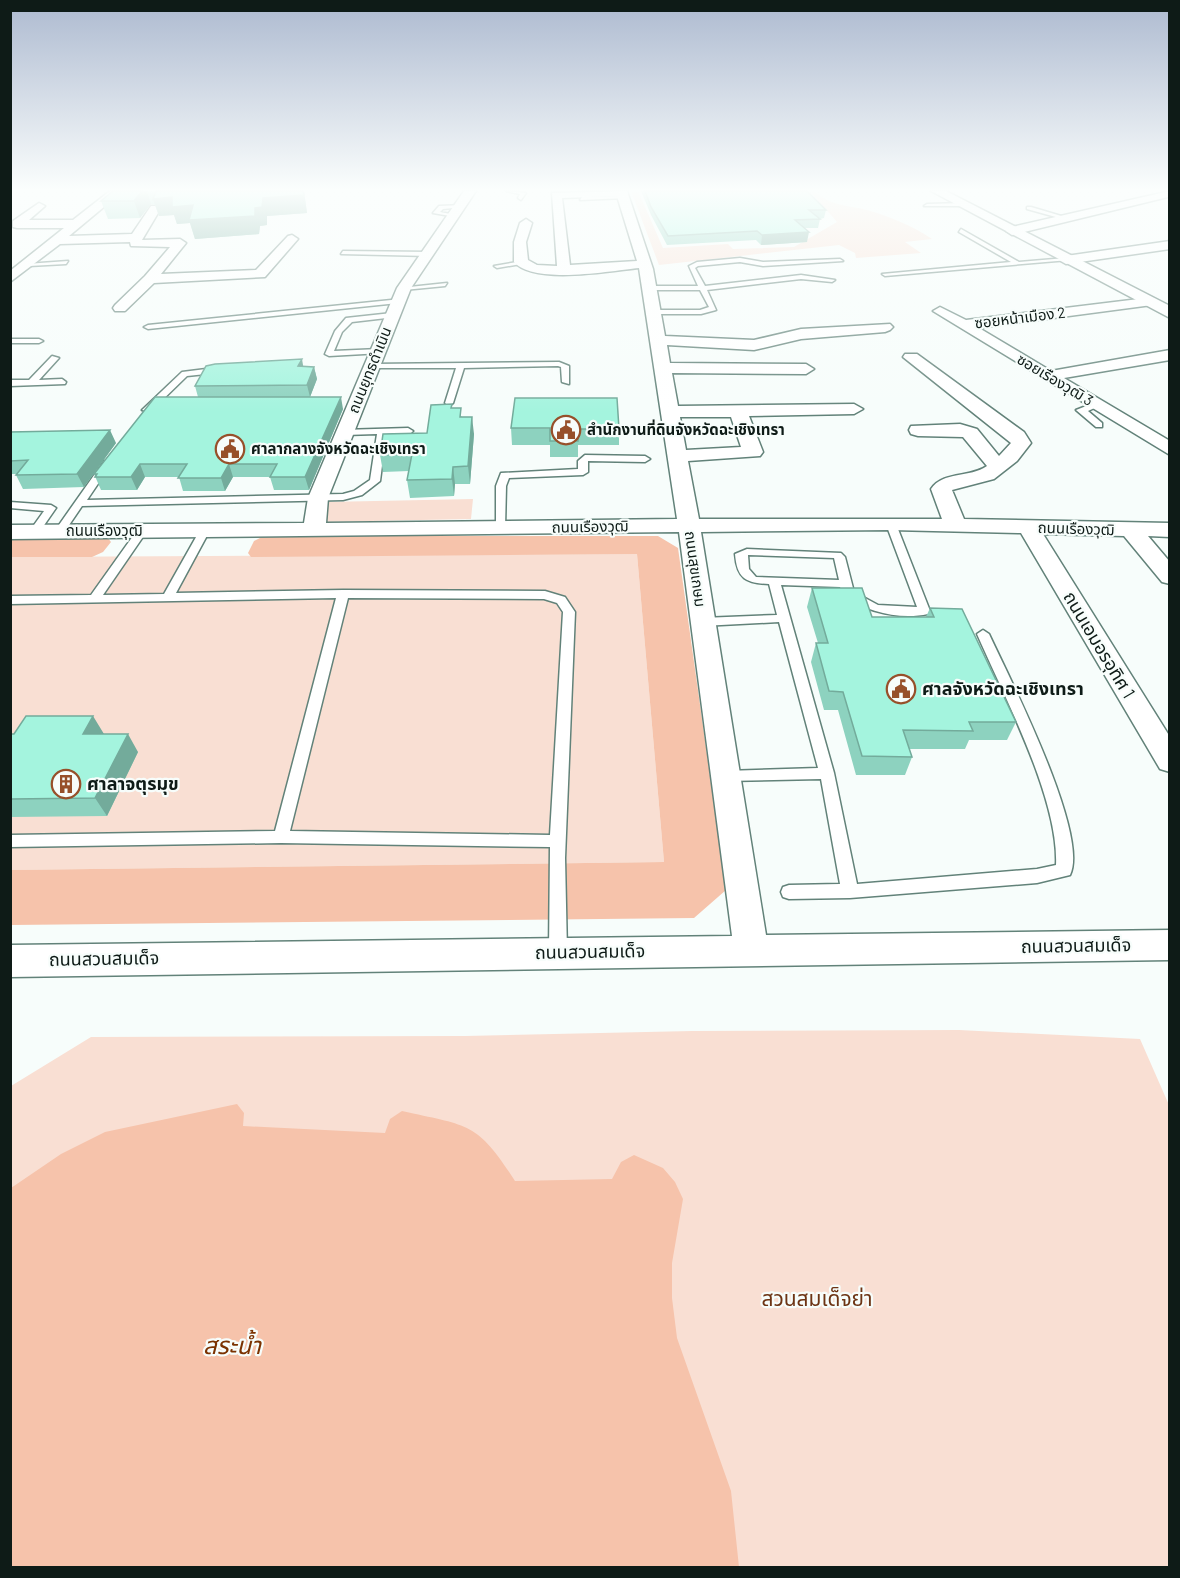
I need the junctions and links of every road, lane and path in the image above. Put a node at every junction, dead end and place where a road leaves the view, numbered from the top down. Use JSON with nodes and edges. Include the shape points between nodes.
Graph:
{"nodes":[{"id":1,"x":645,"y":264,"type":"edge"},
{"id":2,"x":28,"y":265,"type":"edge"},
{"id":3,"x":162,"y":265,"type":"edge"},
{"id":4,"x":269,"y":265,"type":"edge"},
{"id":5,"x":422,"y":265,"type":"edge"},
{"id":6,"x":505,"y":265,"type":"edge"},
{"id":7,"x":526,"y":265,"type":"edge"},
{"id":8,"x":563,"y":265,"type":"edge"},
{"id":9,"x":636,"y":265,"type":"edge"},
{"id":10,"x":703,"y":265,"type":"edge"},
{"id":11,"x":997,"y":265,"type":"edge"},
{"id":12,"x":1075,"y":265,"type":"edge"},
{"id":13,"x":497,"y":266,"type":"dead end"},
{"id":14,"x":564,"y":270,"type":"junction"},
{"id":15,"x":885,"y":274,"type":"dead end"},
{"id":16,"x":10,"y":278,"type":"edge"},
{"id":17,"x":150,"y":279,"type":"junction"},
{"id":18,"x":832,"y":280,"type":"dead end"},
{"id":19,"x":445,"y":284,"type":"dead end"},
{"id":20,"x":650,"y":288,"type":"junction"},
{"id":21,"x":704,"y":288,"type":"junction"},
{"id":22,"x":375,"y":298,"type":"dead end"},
{"id":23,"x":399,"y":300,"type":"junction"},
{"id":24,"x":1147,"y":302,"type":"junction"},
{"id":25,"x":120,"y":308,"type":"dead end"},
{"id":26,"x":940,"y":311,"type":"dead end"},
{"id":27,"x":653,"y":312,"type":"junction"},
{"id":28,"x":1170,"y":313,"type":"edge"},
{"id":29,"x":965,"y":325,"type":"junction"},
{"id":30,"x":148,"y":327,"type":"dead end"},
{"id":31,"x":885,"y":327,"type":"dead end"},
{"id":32,"x":658,"y":340,"type":"junction"},
{"id":33,"x":10,"y":341,"type":"edge"},
{"id":34,"x":39,"y":341,"type":"dead end"},
{"id":35,"x":1170,"y":355,"type":"edge"},
{"id":36,"x":911,"y":357,"type":"dead end"},
{"id":37,"x":55,"y":358,"type":"dead end"},
{"id":38,"x":376,"y":358,"type":"junction"},
{"id":39,"x":461,"y":365,"type":"junction"},
{"id":40,"x":662,"y":368,"type":"junction"},
{"id":41,"x":235,"y":369,"type":"edge"},
{"id":42,"x":806,"y":369,"type":"dead end"},
{"id":43,"x":1049,"y":376,"type":"junction"},
{"id":44,"x":62,"y":382,"type":"dead end"},
{"id":45,"x":566,"y":382,"type":"dead end"},
{"id":46,"x":10,"y":383,"type":"edge"},
{"id":47,"x":31,"y":383,"type":"junction"},
{"id":48,"x":449,"y":403,"type":"edge"},
{"id":49,"x":153,"y":404,"type":"junction"},
{"id":50,"x":164,"y":404,"type":"edge"},
{"id":51,"x":1097,"y":405,"type":"junction"},
{"id":52,"x":854,"y":409,"type":"dead end"},
{"id":53,"x":738,"y":411,"type":"junction"},
{"id":54,"x":670,"y":412,"type":"junction"},
{"id":55,"x":142,"y":417,"type":"edge"},
{"id":56,"x":1100,"y":425,"type":"dead end"},
{"id":57,"x":918,"y":430,"type":"dead end"},
{"id":58,"x":1170,"y":430,"type":"edge"},
{"id":59,"x":408,"y":431,"type":"edge"},
{"id":60,"x":345,"y":432,"type":"junction"},
{"id":61,"x":382,"y":432,"type":"junction"},
{"id":62,"x":1146,"y":434,"type":"junction"},
{"id":63,"x":1170,"y":449,"type":"edge"},
{"id":64,"x":113,"y":454,"type":"edge"},
{"id":65,"x":676,"y":456,"type":"junction"},
{"id":66,"x":645,"y":459,"type":"dead end"},
{"id":67,"x":997,"y":466,"type":"junction"},
{"id":68,"x":318,"y":498,"type":"junction"},
{"id":69,"x":78,"y":502,"type":"junction"},
{"id":70,"x":10,"y":505,"type":"edge"},
{"id":71,"x":891,"y":524,"type":"junction"},
{"id":72,"x":689,"y":526,"type":"junction"},
{"id":73,"x":956,"y":526,"type":"junction"},
{"id":74,"x":500,"y":528,"type":"junction"},
{"id":75,"x":1029,"y":528,"type":"junction"},
{"id":76,"x":314,"y":529,"type":"junction"},
{"id":77,"x":205,"y":530,"type":"junction"},
{"id":78,"x":1170,"y":530,"type":"edge"},
{"id":79,"x":142,"y":531,"type":"junction"},
{"id":80,"x":1132,"y":531,"type":"junction"},
{"id":81,"x":10,"y":532,"type":"edge"},
{"id":82,"x":34,"y":532,"type":"junction"},
{"id":83,"x":59,"y":532,"type":"junction"},
{"id":84,"x":1170,"y":577,"type":"edge"},
{"id":85,"x":774,"y":581,"type":"junction"},
{"id":86,"x":846,"y":584,"type":"junction"},
{"id":87,"x":344,"y":594,"type":"junction"},
{"id":88,"x":168,"y":598,"type":"junction"},
{"id":89,"x":94,"y":599,"type":"junction"},
{"id":90,"x":10,"y":600,"type":"edge"},
{"id":91,"x":784,"y":618,"type":"junction"},
{"id":92,"x":702,"y":622,"type":"junction"},
{"id":93,"x":984,"y":634,"type":"dead end"},
{"id":94,"x":1170,"y":762,"type":"edge"},
{"id":95,"x":827,"y":773,"type":"junction"},
{"id":96,"x":725,"y":776,"type":"junction"},
{"id":97,"x":281,"y":837,"type":"junction"},
{"id":98,"x":12,"y":845,"type":"edge"},
{"id":99,"x":558,"y":850,"type":"junction"},
{"id":100,"x":850,"y":891,"type":"junction"},
{"id":101,"x":789,"y":892,"type":"dead end"},
{"id":102,"x":558,"y":941,"type":"junction"},
{"id":103,"x":1170,"y":945,"type":"edge"},
{"id":104,"x":751,"y":950,"type":"junction"},
{"id":105,"x":10,"y":961,"type":"edge"}],
"edges":[{"from":1,"to":20,"type":"street","name":"ถนนสุขเกษม"},
{"from":2,"to":16,"type":"street"},
{"from":3,"to":17,"type":"street"},
{"from":4,"to":17,"type":"street","via":[[260,274]]},
{"from":5,"to":23,"type":"street","name":"ถนนยุทธดำเนิน"},
{"from":6,"to":13,"type":"lane"},
{"from":7,"to":14,"type":"street","via":[[534,269]]},
{"from":8,"to":14,"type":"street"},
{"from":9,"to":14,"type":"street"},
{"from":10,"to":21,"type":"lane","via":[[692,266]]},
{"from":11,"to":15,"type":"lane"},
{"from":12,"to":24,"type":"street"},
{"from":17,"to":25,"type":"street"},
{"from":18,"to":21,"type":"lane","via":[[801,277]]},
{"from":19,"to":23,"type":"lane"},
{"from":20,"to":21,"type":"lane"},
{"from":20,"to":27,"type":"street","name":"ถนนสุขเกษม"},
{"from":21,"to":27,"type":"lane","via":[[713,308],[701,312]]},
{"from":22,"to":23,"type":"lane"},
{"from":23,"to":30,"type":"lane"},
{"from":23,"to":38,"type":"street","name":"ถนนยุทธดำเนิน"},
{"from":23,"to":38,"type":"lane","via":[[349,320],[339,331],[329,354]]},
{"from":24,"to":28,"type":"street"},
{"from":24,"to":29,"type":"street","name":"ซอยหน้าเมือง 2"},
{"from":26,"to":29,"type":"street","name":"ซอยเรืองวุฒิ 3"},
{"from":27,"to":32,"type":"street","name":"ถนนสุขเกษม"},
{"from":29,"to":43,"type":"street","name":"ซอยเรืองวุฒิ 3"},
{"from":31,"to":32,"type":"street","via":[[801,334],[754,345]]},
{"from":32,"to":40,"type":"street","name":"ถนนสุขเกษม"},
{"from":33,"to":34,"type":"lane"},
{"from":35,"to":43,"type":"street"},
{"from":36,"to":67,"type":"street","via":[[1017,436],[1022,443],[1018,450]]},
{"from":37,"to":47,"type":"lane"},
{"from":38,"to":39,"type":"lane"},
{"from":38,"to":60,"type":"street","name":"ถนนยุทธดำเนิน","via":[[352,402]]},
{"from":39,"to":45,"type":"lane","via":[[559,364],[565,366]]},
{"from":39,"to":48,"type":"lane"},
{"from":40,"to":42,"type":"street"},
{"from":40,"to":54,"type":"street","name":"ถนนสุขเกษม"},
{"from":41,"to":49,"type":"lane","via":[[187,373]]},
{"from":43,"to":51,"type":"street","name":"ซอยเรืองวุฒิ 3"},
{"from":44,"to":47,"type":"lane"},
{"from":46,"to":47,"type":"lane"},
{"from":49,"to":50,"type":"lane"},
{"from":49,"to":55,"type":"lane"},
{"from":51,"to":56,"type":"lane","via":[[1080,410]]},
{"from":51,"to":62,"type":"street","name":"ซอยเรืองวุฒิ 3"},
{"from":52,"to":53,"type":"street"},
{"from":53,"to":54,"type":"street"},
{"from":53,"to":65,"type":"street","via":[[751,453]]},
{"from":54,"to":65,"type":"street","name":"ถนนสุขเกษม"},
{"from":57,"to":67,"type":"street","via":[[970,433]]},
{"from":58,"to":62,"type":"street"},
{"from":59,"to":61,"type":"lane"},
{"from":60,"to":61,"type":"lane"},
{"from":60,"to":68,"type":"street","name":"ถนนยุทธดำเนิน"},
{"from":61,"to":68,"type":"lane","via":[[375,481],[358,493]]},
{"from":62,"to":63,"type":"street","name":"ซอยเรืองวุฒิ 3"},
{"from":64,"to":69,"type":"lane"},
{"from":65,"to":72,"type":"street","name":"ถนนสุขเกษม"},
{"from":66,"to":74,"type":"lane","via":[[585,458],[583,472],[505,475]]},
{"from":67,"to":73,"type":"street","via":[[981,478],[948,483],[941,489]]},
{"from":68,"to":69,"type":"lane"},
{"from":68,"to":76,"type":"street","name":"ถนนยุทธดำเนิน"},
{"from":69,"to":83,"type":"lane"},
{"from":70,"to":82,"type":"lane","via":[[51,508]]},
{"from":71,"to":72,"type":"street","name":"ถนนเรืองวุฒิ"},
{"from":71,"to":73,"type":"street","name":"ถนนเรืองวุฒิ"},
{"from":71,"to":86,"type":"lane","via":[[924,611],[879,611],[848,594]]},
{"from":72,"to":74,"type":"street","name":"ถนนเรืองวุฒิ"},
{"from":72,"to":92,"type":"street","name":"ถนนสุขเกษม"},
{"from":73,"to":75,"type":"street","name":"ถนนเรืองวุฒิ"},
{"from":74,"to":76,"type":"street","name":"ถนนเรืองวุฒิ"},
{"from":75,"to":80,"type":"street","name":"ถนนเรืองวุฒิ"},
{"from":75,"to":94,"type":"street","name":"ถนนเอมอรอุทิศ 1"},
{"from":76,"to":77,"type":"street","name":"ถนนเรืองวุฒิ"},
{"from":77,"to":79,"type":"street","name":"ถนนเรืองวุฒิ"},
{"from":77,"to":88,"type":"lane"},
{"from":78,"to":80,"type":"street","name":"ถนนเรืองวุฒิ"},
{"from":79,"to":83,"type":"street","name":"ถนนเรืองวุฒิ"},
{"from":79,"to":89,"type":"lane"},
{"from":80,"to":84,"type":"street"},
{"from":81,"to":82,"type":"street","name":"ถนนเรืองวุฒิ"},
{"from":82,"to":83,"type":"street","name":"ถนนเรืองวุฒิ"},
{"from":85,"to":86,"type":"lane"},
{"from":85,"to":86,"type":"lane","via":[[747,577],[741,554],[837,555]]},
{"from":85,"to":91,"type":"lane"},
{"from":87,"to":88,"type":"lane"},
{"from":87,"to":97,"type":"lane"},
{"from":87,"to":99,"type":"lane","via":[[545,595],[561,600],[569,612]]},
{"from":88,"to":89,"type":"lane"},
{"from":89,"to":90,"type":"lane"},
{"from":91,"to":92,"type":"lane"},
{"from":91,"to":95,"type":"lane"},
{"from":92,"to":96,"type":"street","name":"ถนนสุขเกษม"},
{"from":93,"to":100,"type":"lane","via":[[1042,767],[1065,843],[1064,870],[1037,876]]},
{"from":95,"to":96,"type":"lane"},
{"from":95,"to":100,"type":"lane"},
{"from":96,"to":104,"type":"street","name":"ถนนสุขเกษม"},
{"from":97,"to":98,"type":"lane"},
{"from":97,"to":99,"type":"lane"},
{"from":99,"to":102,"type":"lane"},
{"from":100,"to":101,"type":"lane"},
{"from":102,"to":104,"type":"street","name":"ถนนสวนสมเด็จ"},
{"from":102,"to":105,"type":"street","name":"ถนนสวนสมเด็จ"},
{"from":103,"to":104,"type":"street","name":"ถนนสวนสมเด็จ"}]}
